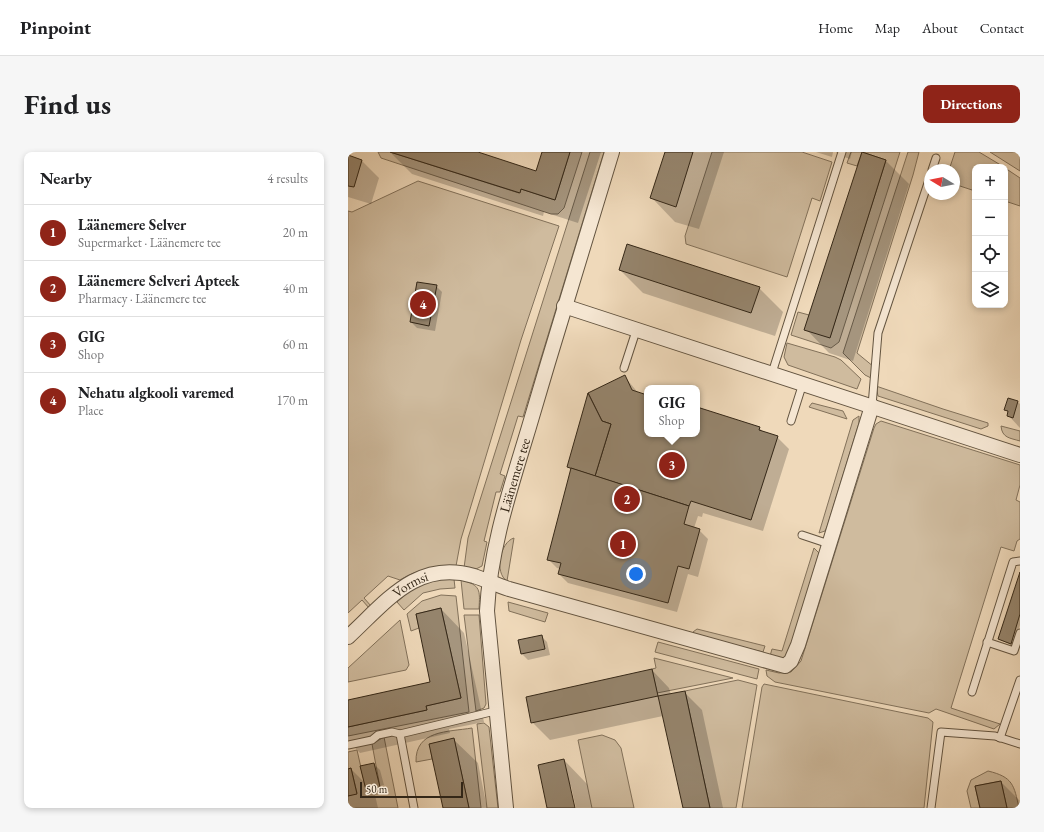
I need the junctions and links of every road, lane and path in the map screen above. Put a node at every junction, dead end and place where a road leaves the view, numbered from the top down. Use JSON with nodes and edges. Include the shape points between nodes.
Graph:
{"nodes":[{"id":1,"x":612,"y":152,"type":"edge"},
{"id":2,"x":842,"y":152,"type":"edge"},
{"id":3,"x":936,"y":158,"type":"dead end"},
{"id":4,"x":934,"y":164,"type":"edge"},
{"id":5,"x":924,"y":195,"type":"edge"},
{"id":6,"x":564,"y":306,"type":"junction"},
{"id":7,"x":637,"y":328,"type":"junction"},
{"id":8,"x":624,"y":368,"type":"dead end"},
{"id":9,"x":772,"y":373,"type":"junction"},
{"id":10,"x":803,"y":383,"type":"junction"},
{"id":11,"x":872,"y":406,"type":"junction"},
{"id":12,"x":791,"y":421,"type":"dead end"},
{"id":13,"x":1020,"y":455,"type":"edge"},
{"id":14,"x":802,"y":536,"type":"dead end"},
{"id":15,"x":829,"y":544,"type":"junction"},
{"id":16,"x":1020,"y":561,"type":"edge"},
{"id":17,"x":488,"y":582,"type":"junction"},
{"id":18,"x":1020,"y":633,"type":"edge"},
{"id":19,"x":348,"y":637,"type":"edge"},
{"id":20,"x":988,"y":642,"type":"junction"},
{"id":21,"x":1020,"y":680,"type":"edge"},
{"id":22,"x":972,"y":692,"type":"dead end"},
{"id":23,"x":495,"y":711,"type":"junction"},
{"id":24,"x":400,"y":734,"type":"junction"},
{"id":25,"x":1000,"y":738,"type":"junction"},
{"id":26,"x":1020,"y":744,"type":"edge"},
{"id":27,"x":348,"y":745,"type":"edge"},
{"id":28,"x":414,"y":808,"type":"edge"},
{"id":29,"x":506,"y":808,"type":"edge"},
{"id":30,"x":931,"y":808,"type":"edge"}],
"edges":[{"from":1,"to":6,"type":"street","name":"Läänemere tee"},
{"from":2,"to":9,"type":"lane"},
{"from":3,"to":4,"type":"lane"},
{"from":5,"to":11,"type":"lane","via":[[878,333]]},
{"from":6,"to":7,"type":"street"},
{"from":6,"to":17,"type":"street","name":"Läänemere tee","via":[[499,533]]},
{"from":7,"to":8,"type":"lane"},
{"from":7,"to":9,"type":"street"},
{"from":9,"to":10,"type":"street"},
{"from":10,"to":11,"type":"street"},
{"from":10,"to":12,"type":"lane"},
{"from":11,"to":13,"type":"street"},
{"from":11,"to":15,"type":"street"},
{"from":14,"to":15,"type":"lane"},
{"from":15,"to":17,"type":"street","name":"Vormsi","via":[[792,661],[785,666]]},
{"from":16,"to":20,"type":"lane","via":[[1013,562]]},
{"from":17,"to":19,"type":"street","name":"Vormsi","via":[[459,573],[438,572],[422,576],[404,587]]},
{"from":17,"to":23,"type":"street","name":"Läänemere tee","via":[[487,612]]},
{"from":18,"to":20,"type":"lane","via":[[1014,651]]},
{"from":20,"to":22,"type":"lane"},
{"from":21,"to":25,"type":"lane"},
{"from":23,"to":24,"type":"lane"},
{"from":23,"to":29,"type":"street","name":"Läänemere tee"},
{"from":24,"to":27,"type":"lane","via":[[392,732],[378,735],[372,740]]},
{"from":24,"to":28,"type":"lane"},
{"from":25,"to":26,"type":"lane"},
{"from":25,"to":30,"type":"lane","via":[[941,732]]}]}
